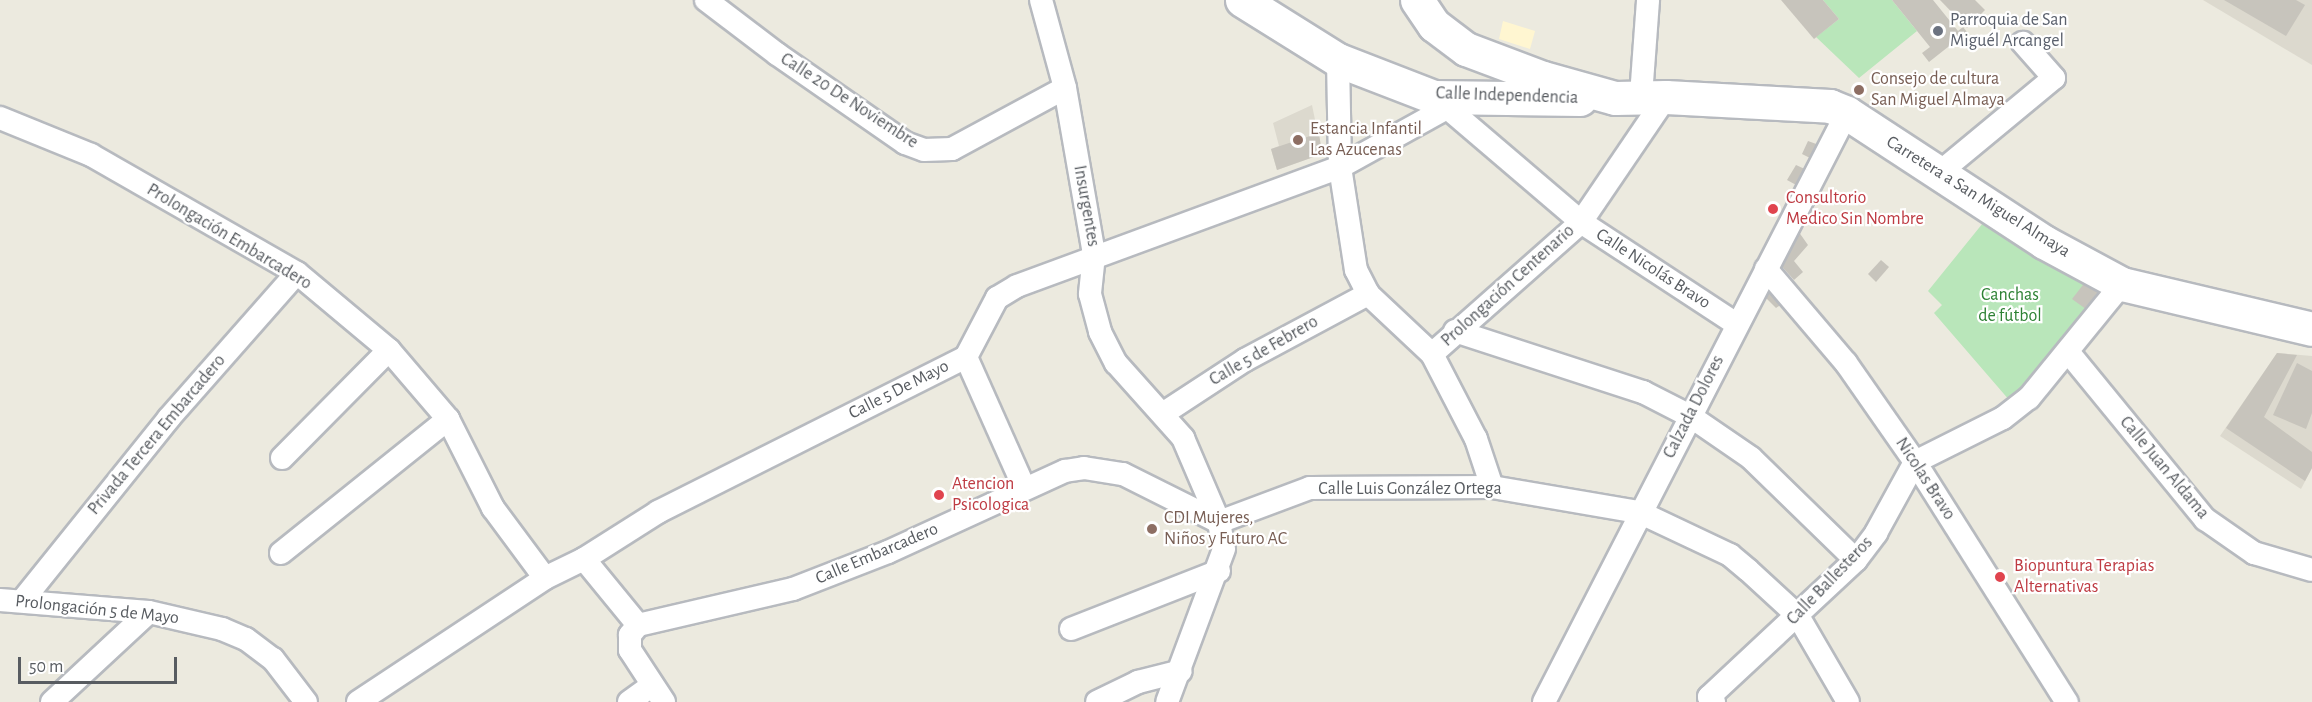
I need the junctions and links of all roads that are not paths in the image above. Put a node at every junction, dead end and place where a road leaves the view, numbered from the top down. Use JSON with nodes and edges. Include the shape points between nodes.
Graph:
{"nodes":[{"id":1,"x":706,"y":0,"type":"edge"},
{"id":2,"x":1041,"y":0,"type":"edge"},
{"id":3,"x":1242,"y":0,"type":"edge"},
{"id":4,"x":1417,"y":0,"type":"edge"},
{"id":5,"x":1648,"y":0,"type":"edge"},
{"id":6,"x":2023,"y":44,"type":"dead end"},
{"id":7,"x":1338,"y":60,"type":"junction"},
{"id":8,"x":1065,"y":88,"type":"junction"},
{"id":9,"x":1640,"y":97,"type":"junction"},
{"id":10,"x":1441,"y":102,"type":"junction"},
{"id":11,"x":1847,"y":113,"type":"junction"},
{"id":12,"x":0,"y":118,"type":"edge"},
{"id":13,"x":1340,"y":167,"type":"junction"},
{"id":14,"x":1939,"y":173,"type":"junction"},
{"id":15,"x":1581,"y":222,"type":"junction"},
{"id":16,"x":1094,"y":255,"type":"junction"},
{"id":17,"x":1766,"y":269,"type":"junction"},
{"id":18,"x":297,"y":273,"type":"junction"},
{"id":19,"x":2122,"y":284,"type":"junction"},
{"id":20,"x":1368,"y":294,"type":"junction"},
{"id":21,"x":1736,"y":324,"type":"junction"},
{"id":22,"x":2312,"y":329,"type":"edge"},
{"id":23,"x":1455,"y":331,"type":"junction"},
{"id":24,"x":389,"y":350,"type":"junction"},
{"id":25,"x":2069,"y":353,"type":"junction"},
{"id":26,"x":1432,"y":354,"type":"junction"},
{"id":27,"x":966,"y":357,"type":"junction"},
{"id":28,"x":1164,"y":413,"type":"junction"},
{"id":29,"x":1690,"y":416,"type":"junction"},
{"id":30,"x":448,"y":419,"type":"junction"},
{"id":31,"x":282,"y":458,"type":"dead end"},
{"id":32,"x":1915,"y":462,"type":"junction"},
{"id":33,"x":1492,"y":487,"type":"junction"},
{"id":34,"x":1024,"y":488,"type":"junction"},
{"id":35,"x":1639,"y":512,"type":"junction"},
{"id":36,"x":1219,"y":522,"type":"junction"},
{"id":37,"x":281,"y":554,"type":"dead end"},
{"id":38,"x":585,"y":559,"type":"junction"},
{"id":39,"x":1856,"y":560,"type":"junction"},
{"id":40,"x":2312,"y":570,"type":"edge"},
{"id":41,"x":1219,"y":571,"type":"junction"},
{"id":42,"x":545,"y":578,"type":"junction"},
{"id":43,"x":11,"y":601,"type":"edge"},
{"id":44,"x":149,"y":612,"type":"junction"},
{"id":45,"x":1798,"y":616,"type":"junction"},
{"id":46,"x":638,"y":625,"type":"junction"},
{"id":47,"x":1071,"y":629,"type":"dead end"},
{"id":48,"x":1181,"y":671,"type":"junction"},
{"id":49,"x":657,"y":694,"type":"edge"},
{"id":50,"x":52,"y":702,"type":"edge"},
{"id":51,"x":306,"y":702,"type":"edge"},
{"id":52,"x":358,"y":702,"type":"edge"},
{"id":53,"x":629,"y":702,"type":"edge"},
{"id":54,"x":1097,"y":702,"type":"edge"},
{"id":55,"x":1167,"y":702,"type":"edge"},
{"id":56,"x":1544,"y":702,"type":"edge"},
{"id":57,"x":1714,"y":702,"type":"edge"},
{"id":58,"x":1848,"y":702,"type":"edge"},
{"id":59,"x":2067,"y":702,"type":"edge"}],
"edges":[{"from":1,"to":8,"type":"street","name":"Calle 20 De Noviembre","via":[[905,143],[924,150],[952,149]]},
{"from":2,"to":8,"type":"street","name":"Insurgentes"},
{"from":3,"to":7,"type":"street","name":"Calle Independencia"},
{"from":4,"to":9,"type":"street","name":"Calle Independencia","via":[[1434,25],[1466,48],[1544,78]]},
{"from":5,"to":9,"type":"street"},
{"from":6,"to":14,"type":"street","via":[[2054,78]]},
{"from":7,"to":10,"type":"street","name":"Calle Independencia"},
{"from":7,"to":13,"type":"street"},
{"from":8,"to":16,"type":"street","name":"Insurgentes"},
{"from":9,"to":10,"type":"street","name":"Calle Independencia"},
{"from":9,"to":11,"type":"street","name":"Carretera a San Miguel Almaya","via":[[1830,106]]},
{"from":9,"to":15,"type":"street","name":"Prolongación Centenario"},
{"from":10,"to":13,"type":"street","name":"Calle 5 De Mayo"},
{"from":10,"to":15,"type":"street","name":"Calle Nicolás Bravo"},
{"from":11,"to":14,"type":"street","name":"Carretera a San Miguel Almaya"},
{"from":11,"to":17,"type":"street","name":"Calzada Dolores"},
{"from":12,"to":18,"type":"street","name":"Prolongación Embarcadero","via":[[91,156]]},
{"from":13,"to":16,"type":"street","name":"Calle 5 De Mayo"},
{"from":13,"to":20,"type":"street","via":[[1356,270]]},
{"from":14,"to":19,"type":"street","name":"Carretera a San Miguel Almaya","via":[[2044,242]]},
{"from":15,"to":21,"type":"street","name":"Calle Nicolás Bravo"},
{"from":15,"to":23,"type":"street","name":"Prolongación Centenario"},
{"from":16,"to":27,"type":"street","name":"Calle 5 De Mayo","via":[[997,298]]},
{"from":16,"to":28,"type":"street","name":"Insurgentes","via":[[1090,294],[1100,332],[1116,363]]},
{"from":17,"to":21,"type":"street","name":"Calzada Dolores"},
{"from":17,"to":32,"type":"street","name":"Nicolas Bravo","via":[[1846,363]]},
{"from":18,"to":24,"type":"street","name":"Prolongación Embarcadero"},
{"from":18,"to":43,"type":"street","name":"Privada Tercera Embarcadero"},
{"from":19,"to":22,"type":"street","name":"Carretera a San Miguel Almaya"},
{"from":19,"to":25,"type":"street"},
{"from":20,"to":26,"type":"street"},
{"from":20,"to":28,"type":"street","name":"Calle 5 de Febrero","via":[[1245,360]]},
{"from":21,"to":29,"type":"street","name":"Calzada Dolores"},
{"from":23,"to":26,"type":"street","name":"Prolongación Centenario"},
{"from":23,"to":29,"type":"street","via":[[1643,392]]},
{"from":24,"to":30,"type":"street","name":"Prolongación Embarcadero"},
{"from":24,"to":31,"type":"street"},
{"from":25,"to":32,"type":"street","via":[[2029,398],[2003,418]]},
{"from":25,"to":40,"type":"street","name":"Calle Juan Aldama","via":[[2205,519],[2254,553]]},
{"from":26,"to":33,"type":"street","name":"Prolongación Centenario","via":[[1476,439]]},
{"from":27,"to":34,"type":"street"},
{"from":27,"to":38,"type":"street","name":"Calle 5 De Mayo","via":[[697,491]]},
{"from":28,"to":36,"type":"street","name":"Insurgentes","via":[[1193,457]]},
{"from":29,"to":35,"type":"street","name":"Calzada Dolores"},
{"from":29,"to":39,"type":"street","via":[[1751,458]]},
{"from":30,"to":37,"type":"street"},
{"from":30,"to":42,"type":"street","name":"Prolongación Embarcadero","via":[[493,508]]},
{"from":32,"to":39,"type":"street","name":"Calle Ballesteros","via":[[1876,533]]},
{"from":32,"to":59,"type":"street","name":"Nicolas Bravo"},
{"from":33,"to":35,"type":"street","name":"Calle Luis González Ortega"},
{"from":33,"to":36,"type":"street","name":"Calle Luis González Ortega","via":[[1310,488]]},
{"from":34,"to":36,"type":"street","name":"Calle Embarcadero","via":[[1065,471],[1106,469]]},
{"from":34,"to":46,"type":"street","name":"Calle Embarcadero","via":[[888,552],[793,589]]},
{"from":35,"to":45,"type":"street","name":"Calle Luis González Ortega","via":[[1730,555]]},
{"from":35,"to":56,"type":"street","name":"Calzada Dolores"},
{"from":36,"to":41,"type":"street","name":"Insurgentes","via":[[1224,549]]},
{"from":38,"to":42,"type":"street","name":"Calle 5 De Mayo"},
{"from":38,"to":46,"type":"street"},
{"from":39,"to":45,"type":"street","name":"Calle Ballesteros"},
{"from":41,"to":47,"type":"street"},
{"from":41,"to":48,"type":"street","name":"Insurgentes"},
{"from":42,"to":52,"type":"street"},
{"from":43,"to":44,"type":"street","name":"Prolongación 5 de Mayo"},
{"from":44,"to":50,"type":"street"},
{"from":44,"to":51,"type":"street","name":"Prolongación 5 de Mayo","via":[[222,629],[246,639],[273,659]]},
{"from":45,"to":57,"type":"street","name":"Calle Ballesteros","via":[[1710,697]]},
{"from":45,"to":58,"type":"street","name":"Calle Luis González Ortega"},
{"from":46,"to":49,"type":"street","via":[[628,642]]},
{"from":48,"to":54,"type":"street","via":[[1138,682]]},
{"from":48,"to":55,"type":"street","name":"Insurgentes"},
{"from":49,"to":53,"type":"street"}]}
